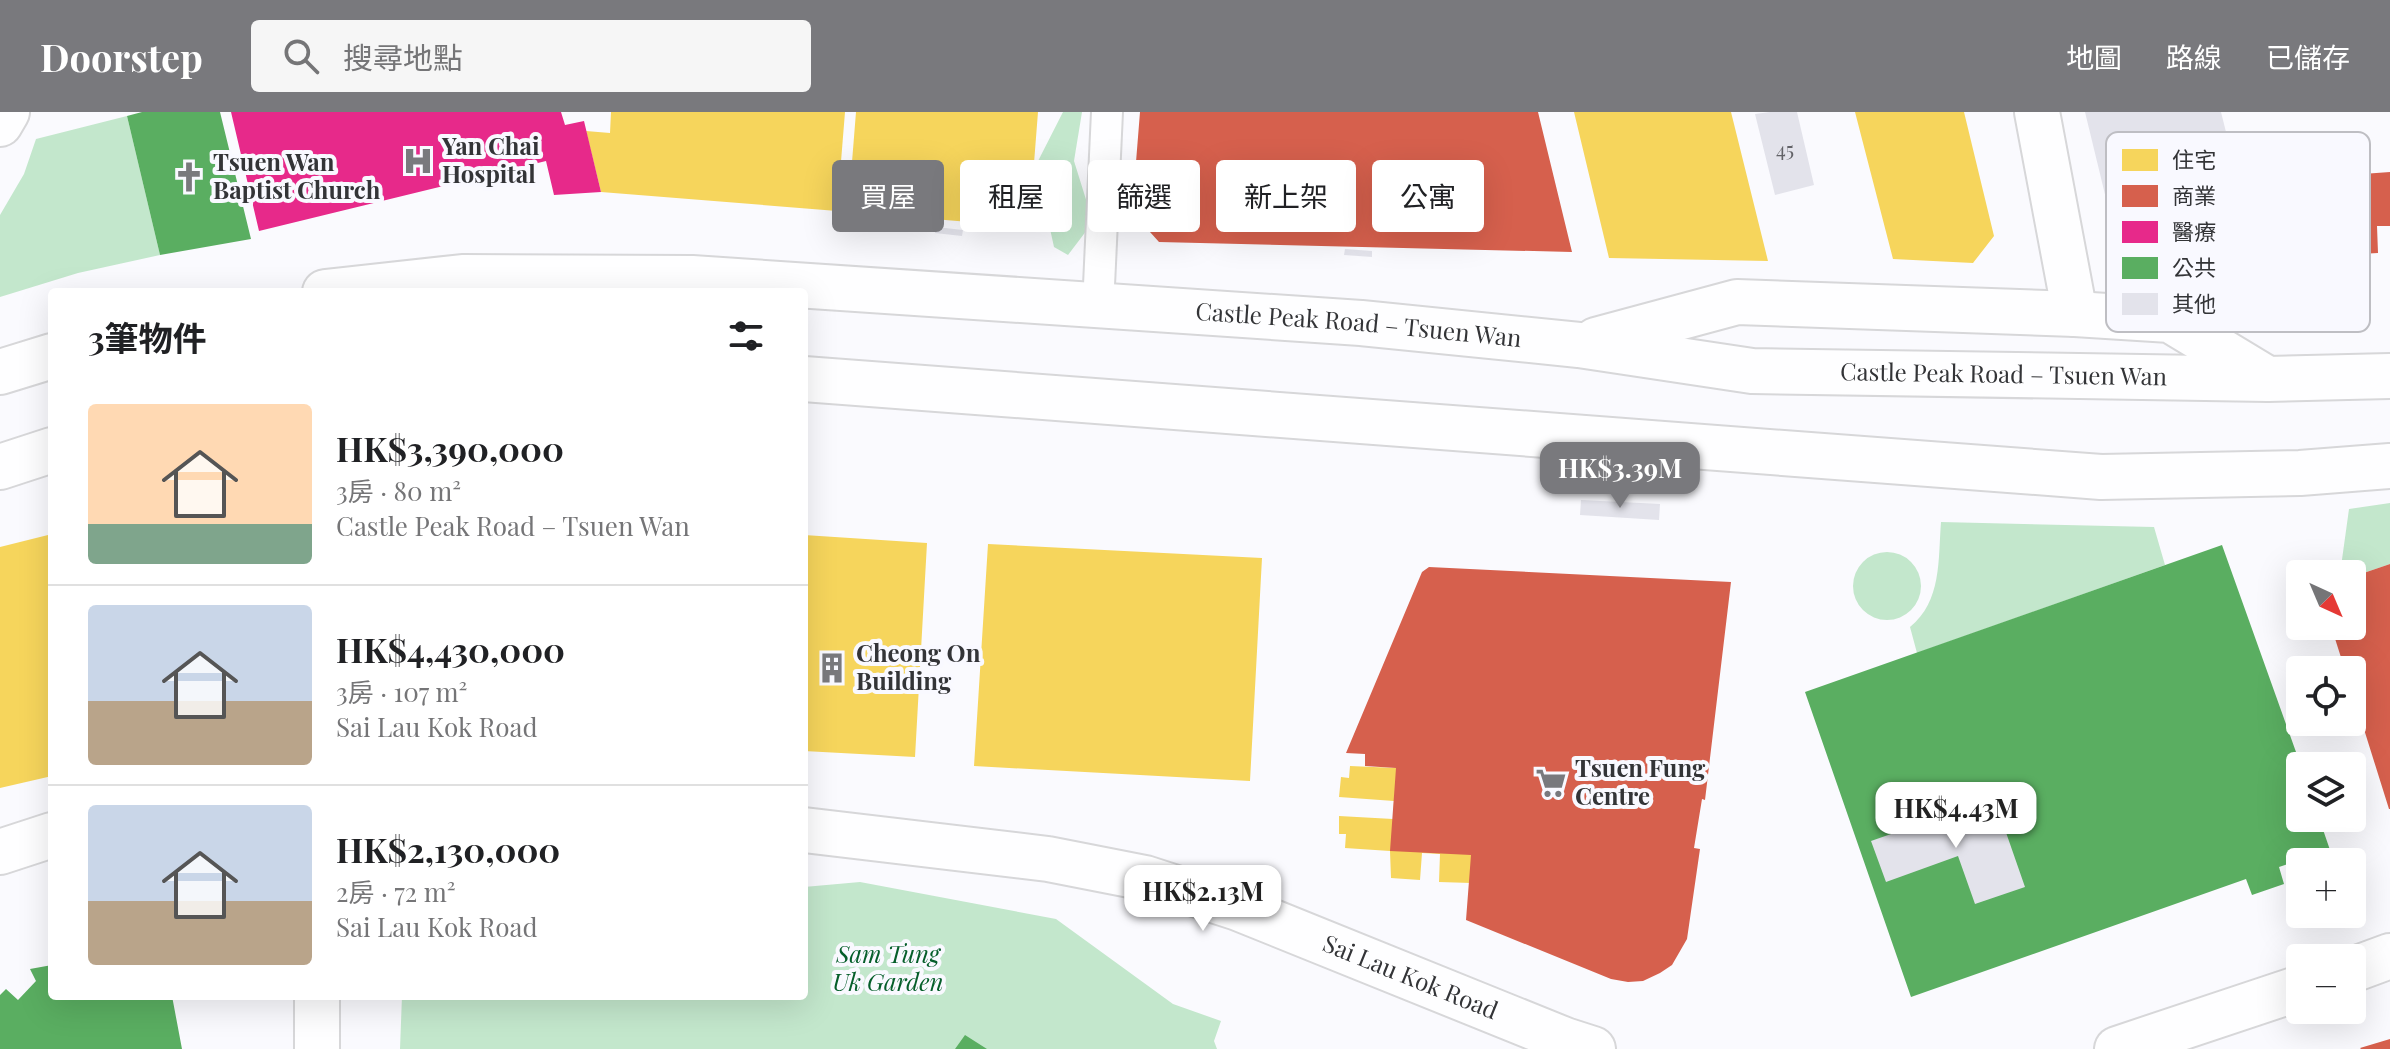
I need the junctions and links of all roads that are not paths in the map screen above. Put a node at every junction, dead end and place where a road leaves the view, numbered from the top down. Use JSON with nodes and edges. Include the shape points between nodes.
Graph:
{"nodes":[{"id":1,"x":7,"y":112,"type":"edge"},
{"id":2,"x":1107,"y":112,"type":"edge"},
{"id":3,"x":2037,"y":112,"type":"edge"},
{"id":4,"x":0,"y":124,"type":"edge"},
{"id":5,"x":362,"y":288,"type":"edge"},
{"id":6,"x":1098,"y":307,"type":"junction"},
{"id":7,"x":2075,"y":314,"type":"junction"},
{"id":8,"x":2106,"y":316,"type":"edge"},
{"id":9,"x":2190,"y":332,"type":"edge"},
{"id":10,"x":1579,"y":345,"type":"junction"},
{"id":11,"x":48,"y":357,"type":"edge"},
{"id":12,"x":0,"y":372,"type":"edge"},
{"id":13,"x":2390,"y":376,"type":"edge"},
{"id":14,"x":808,"y":379,"type":"edge"},
{"id":15,"x":2268,"y":379,"type":"junction"},
{"id":16,"x":48,"y":451,"type":"edge"},
{"id":17,"x":2390,"y":466,"type":"edge"},
{"id":18,"x":0,"y":467,"type":"edge"},
{"id":19,"x":808,"y":830,"type":"edge"},
{"id":20,"x":48,"y":836,"type":"edge"},
{"id":21,"x":0,"y":852,"type":"edge"},
{"id":22,"x":2390,"y":956,"type":"edge"},
{"id":23,"x":2366,"y":965,"type":"edge"},
{"id":24,"x":2286,"y":993,"type":"edge"},
{"id":25,"x":317,"y":1000,"type":"edge"},
{"id":26,"x":317,"y":1049,"type":"edge"},
{"id":27,"x":1593,"y":1049,"type":"edge"},
{"id":28,"x":2117,"y":1049,"type":"edge"}],
"edges":[{"from":1,"to":4,"type":"main road"},
{"from":2,"to":6,"type":"street"},
{"from":3,"to":7,"type":"main road"},
{"from":5,"to":6,"type":"main road","name":"Castle Peak Road – Tsuen Wan","via":[[462,277],[692,278]]},
{"from":6,"to":10,"type":"main road","name":"Castle Peak Road – Tsuen Wan","via":[[1361,323]]},
{"from":7,"to":8,"type":"main road"},
{"from":7,"to":10,"type":"main road","via":[[1737,302]]},
{"from":9,"to":15,"type":"main road"},
{"from":10,"to":15,"type":"main road","name":"Castle Peak Road – Tsuen Wan","via":[[1752,371]]},
{"from":11,"to":12,"type":"main road"},
{"from":13,"to":15,"type":"main road","name":"Castle Peak Road – Tsuen Wan"},
{"from":14,"to":17,"type":"main road","via":[[2101,477]]},
{"from":16,"to":18,"type":"main road"},
{"from":19,"to":27,"type":"main road","name":"Sai Lau Kok Road","via":[[1048,859],[1145,878],[1238,908]]},
{"from":20,"to":21,"type":"main road"},
{"from":22,"to":23,"type":"main road"},
{"from":24,"to":28,"type":"main road"},
{"from":25,"to":26,"type":"main road"}]}
